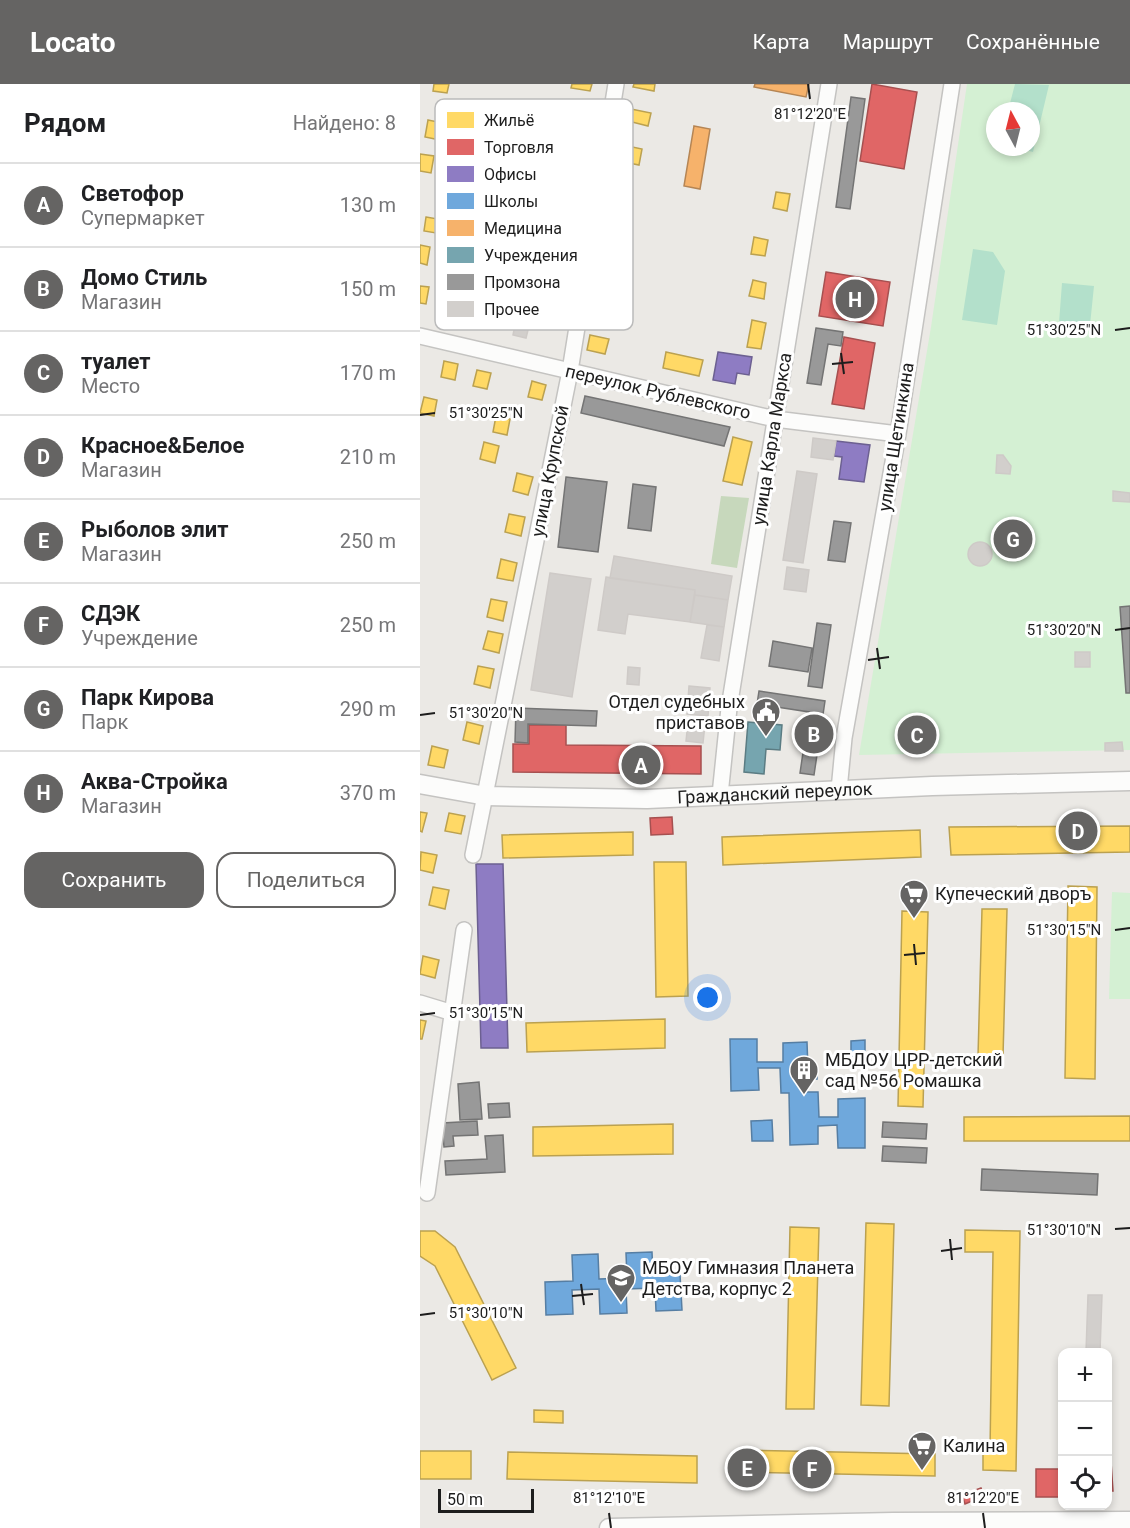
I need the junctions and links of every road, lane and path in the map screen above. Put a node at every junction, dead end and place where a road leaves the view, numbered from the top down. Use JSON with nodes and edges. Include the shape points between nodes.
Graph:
{"nodes":[{"id":1,"x":616,"y":84,"type":"edge"},
{"id":2,"x":829,"y":84,"type":"edge"},
{"id":3,"x":951,"y":84,"type":"edge"},
{"id":4,"x":614,"y":99,"type":"edge"},
{"id":5,"x":577,"y":330,"type":"edge"},
{"id":6,"x":420,"y":336,"type":"edge"},
{"id":7,"x":570,"y":371,"type":"junction"},
{"id":8,"x":775,"y":419,"type":"junction"},
{"id":9,"x":898,"y":434,"type":"junction"},
{"id":10,"x":1130,"y":781,"type":"edge"},
{"id":11,"x":420,"y":784,"type":"edge"},
{"id":12,"x":839,"y":790,"type":"junction"},
{"id":13,"x":720,"y":795,"type":"junction"},
{"id":14,"x":486,"y":796,"type":"junction"},
{"id":15,"x":473,"y":855,"type":"dead end"},
{"id":16,"x":464,"y":930,"type":"dead end"},
{"id":17,"x":420,"y":1003,"type":"edge"},
{"id":18,"x":453,"y":1013,"type":"junction"},
{"id":19,"x":427,"y":1193,"type":"dead end"},
{"id":20,"x":1130,"y":1521,"type":"edge"},
{"id":21,"x":928,"y":1525,"type":"edge"},
{"id":22,"x":609,"y":1528,"type":"edge"}],
"edges":[{"from":1,"to":4,"type":"street","name":"улица Крупской"},
{"from":2,"to":8,"type":"street","name":"улица Карла Маркса"},
{"from":3,"to":9,"type":"street","name":"улица Щетинкина"},
{"from":5,"to":7,"type":"street","name":"улица Крупской"},
{"from":6,"to":7,"type":"street","name":"переулок Рублевского"},
{"from":7,"to":8,"type":"street","name":"переулок Рублевского"},
{"from":7,"to":14,"type":"street","name":"улица Крупской"},
{"from":8,"to":9,"type":"street","name":"переулок Рублевского"},
{"from":8,"to":13,"type":"street","name":"улица Карла Маркса","via":[[729,708]]},
{"from":9,"to":12,"type":"street","name":"улица Щетинкина","via":[[844,738]]},
{"from":10,"to":12,"type":"street","name":"Гражданский переулок"},
{"from":11,"to":14,"type":"street","name":"Гражданский переулок"},
{"from":12,"to":13,"type":"street","name":"Гражданский переулок"},
{"from":13,"to":14,"type":"street","name":"Гражданский переулок","via":[[647,799]]},
{"from":14,"to":15,"type":"street","name":"улица Крупской"},
{"from":16,"to":18,"type":"street"},
{"from":17,"to":18,"type":"street"},
{"from":18,"to":19,"type":"street"},
{"from":20,"to":21,"type":"street"},
{"from":21,"to":22,"type":"street"}]}
